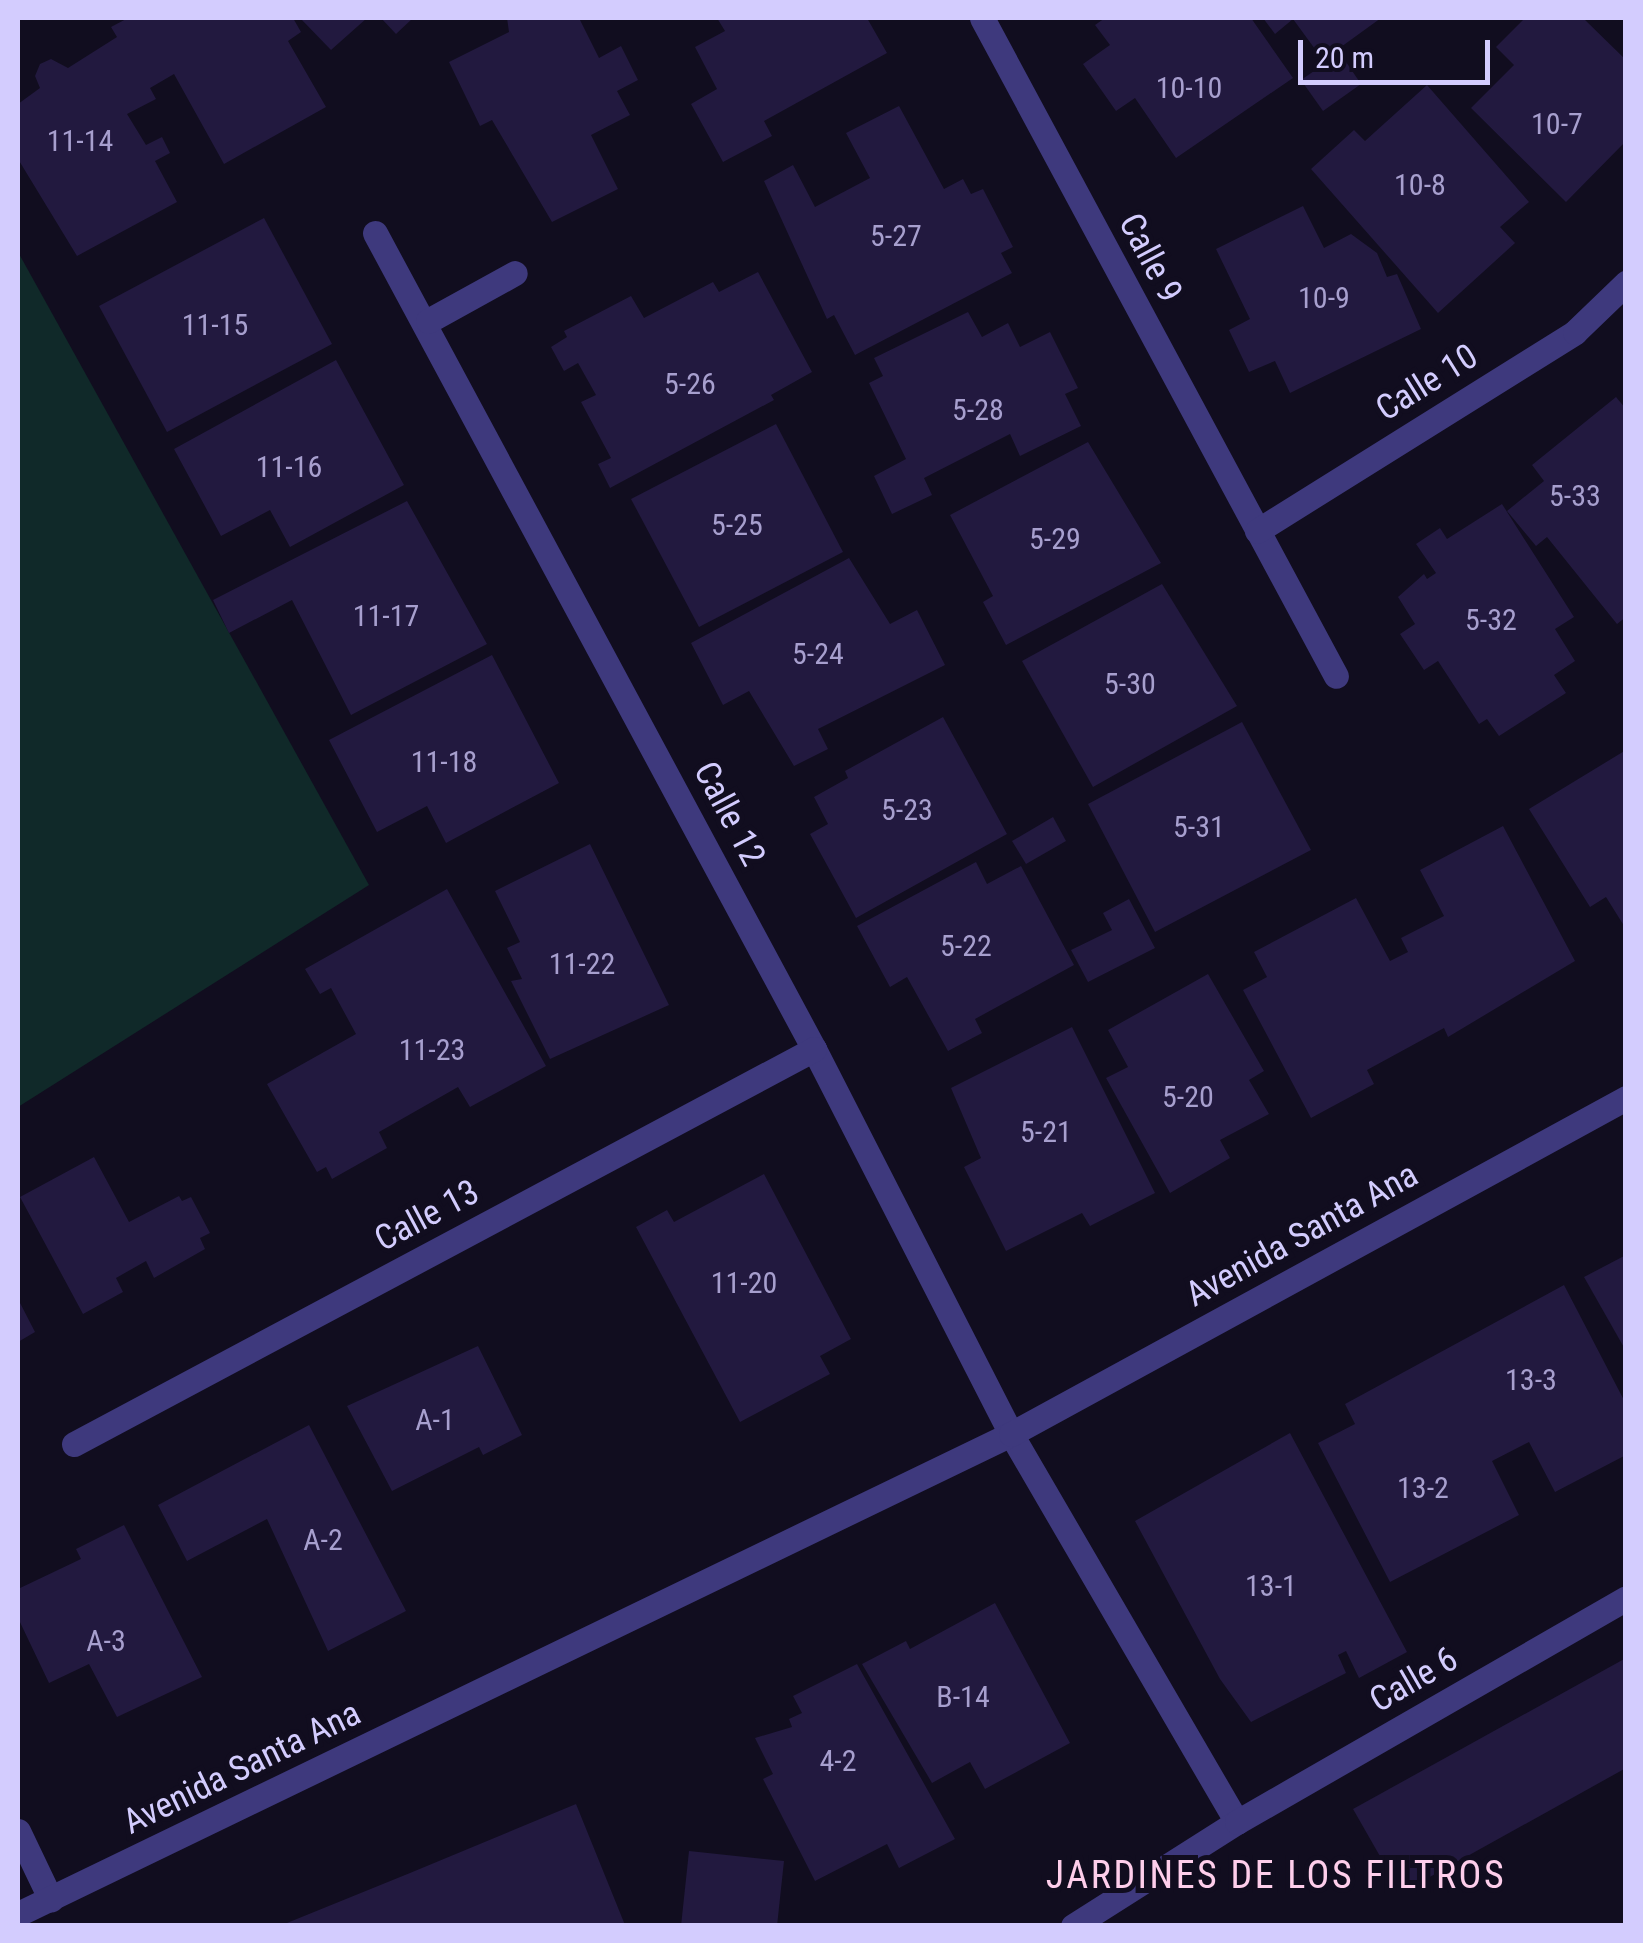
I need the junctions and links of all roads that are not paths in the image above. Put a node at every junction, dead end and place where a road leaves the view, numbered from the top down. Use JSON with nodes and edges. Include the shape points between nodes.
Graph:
{"nodes":[{"id":1,"x":982,"y":18,"type":"edge"},
{"id":2,"x":375,"y":233,"type":"dead end"},
{"id":3,"x":515,"y":273,"type":"dead end"},
{"id":4,"x":1626,"y":283,"type":"edge"},
{"id":5,"x":428,"y":321,"type":"junction"},
{"id":6,"x":1256,"y":531,"type":"junction"},
{"id":7,"x":1336,"y":676,"type":"dead end"},
{"id":8,"x":814,"y":1048,"type":"junction"},
{"id":9,"x":1626,"y":1098,"type":"edge"},
{"id":10,"x":1011,"y":1434,"type":"junction"},
{"id":11,"x":74,"y":1444,"type":"dead end"},
{"id":12,"x":1626,"y":1598,"type":"edge"},
{"id":13,"x":1237,"y":1822,"type":"junction"},
{"id":14,"x":18,"y":1830,"type":"edge"},
{"id":15,"x":51,"y":1900,"type":"junction"},
{"id":16,"x":18,"y":1914,"type":"edge"},
{"id":17,"x":1074,"y":1926,"type":"edge"}],
"edges":[{"from":1,"to":6,"type":"street","name":"Calle 9"},
{"from":2,"to":5,"type":"street","name":"Calle 12"},
{"from":3,"to":5,"type":"street"},
{"from":4,"to":6,"type":"street","name":"Calle 10","via":[[1575,332]]},
{"from":5,"to":8,"type":"street","name":"Calle 12"},
{"from":6,"to":7,"type":"street","name":"Calle 9"},
{"from":8,"to":10,"type":"street","name":"Calle 12"},
{"from":8,"to":11,"type":"street","name":"Calle 13"},
{"from":9,"to":10,"type":"street","name":"Avenida Santa Ana"},
{"from":10,"to":13,"type":"street","name":"Calle 12"},
{"from":10,"to":15,"type":"street","name":"Avenida Santa Ana"},
{"from":12,"to":13,"type":"street","name":"Calle 6"},
{"from":13,"to":17,"type":"street","name":"Calle 6"},
{"from":14,"to":15,"type":"street"},
{"from":15,"to":16,"type":"street","name":"Avenida Santa Ana"}]}
